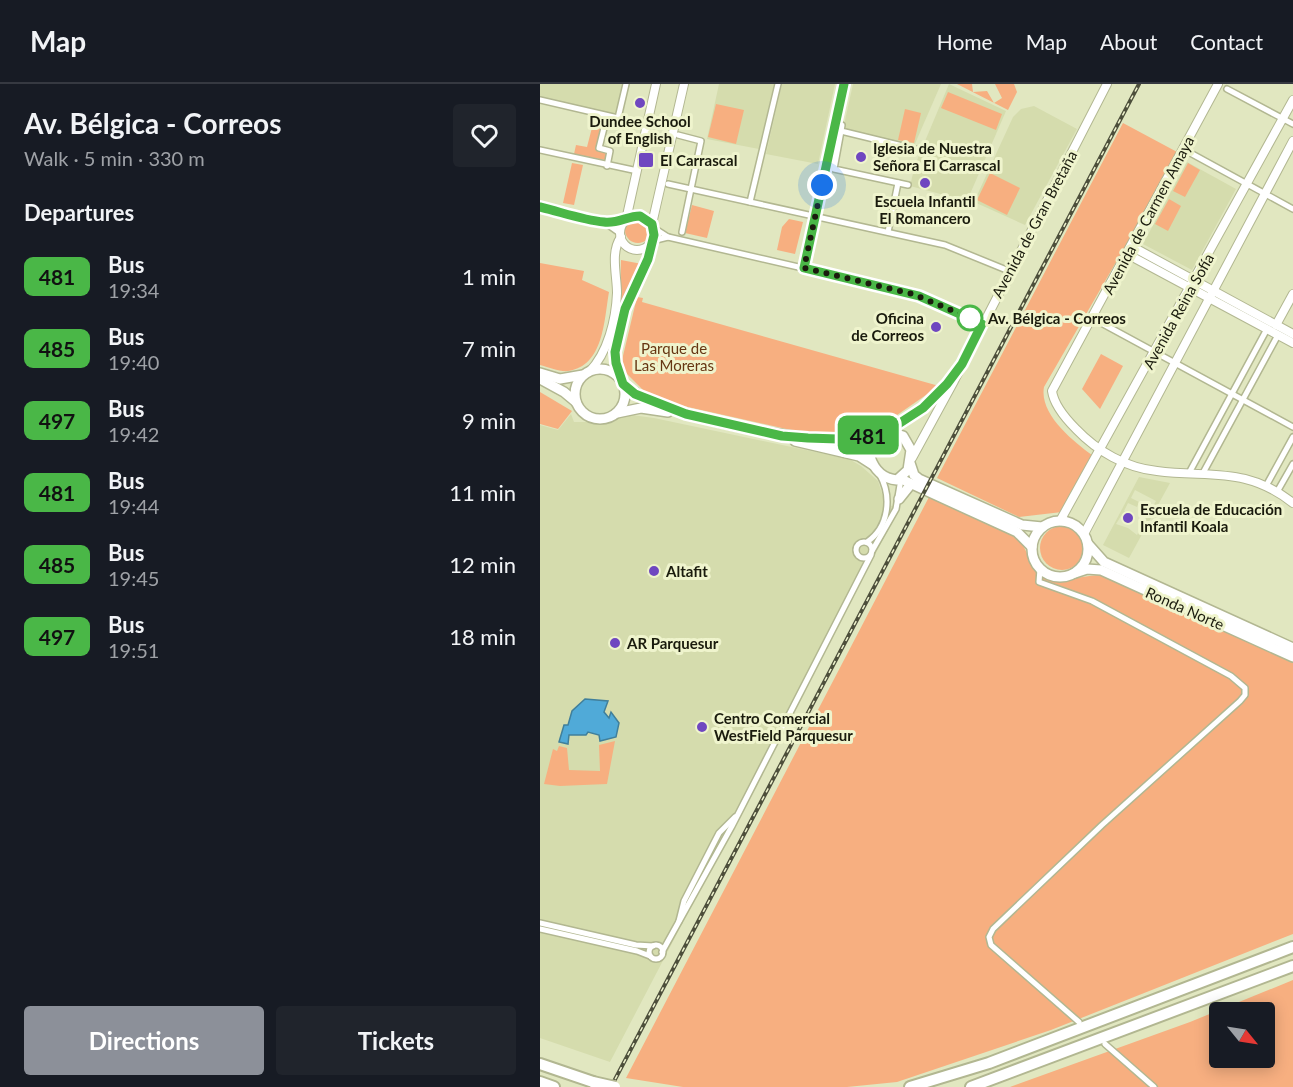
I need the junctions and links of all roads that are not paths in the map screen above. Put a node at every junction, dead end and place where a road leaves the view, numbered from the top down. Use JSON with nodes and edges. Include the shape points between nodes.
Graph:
{"nodes":[{"id":1,"x":626,"y":84,"type":"edge"},
{"id":2,"x":656,"y":84,"type":"edge"},
{"id":3,"x":684,"y":84,"type":"edge"},
{"id":4,"x":778,"y":84,"type":"edge"},
{"id":5,"x":844,"y":84,"type":"edge"},
{"id":6,"x":1107,"y":84,"type":"edge"},
{"id":7,"x":1218,"y":84,"type":"edge"},
{"id":8,"x":1227,"y":89,"type":"dead end"},
{"id":9,"x":540,"y":100,"type":"edge"},
{"id":10,"x":1293,"y":100,"type":"edge"},
{"id":11,"x":607,"y":116,"type":"junction"},
{"id":12,"x":1283,"y":119,"type":"junction"},
{"id":13,"x":836,"y":123,"type":"junction"},
{"id":14,"x":1293,"y":124,"type":"edge"},
{"id":15,"x":841,"y":131,"type":"junction"},
{"id":16,"x":678,"y":135,"type":"dead end"},
{"id":17,"x":1293,"y":141,"type":"edge"},
{"id":18,"x":1183,"y":149,"type":"junction"},
{"id":19,"x":540,"y":150,"type":"edge"},
{"id":20,"x":919,"y":150,"type":"dead end"},
{"id":21,"x":607,"y":166,"type":"junction"},
{"id":22,"x":633,"y":170,"type":"dead end"},
{"id":23,"x":898,"y":183,"type":"junction"},
{"id":24,"x":668,"y":184,"type":"dead end"},
{"id":25,"x":1247,"y":184,"type":"junction"},
{"id":26,"x":908,"y":185,"type":"dead end"},
{"id":27,"x":692,"y":189,"type":"junction"},
{"id":28,"x":1264,"y":193,"type":"junction"},
{"id":29,"x":750,"y":202,"type":"junction"},
{"id":30,"x":540,"y":207,"type":"edge"},
{"id":31,"x":1293,"y":209,"type":"edge"},
{"id":32,"x":815,"y":215,"type":"junction"},
{"id":33,"x":626,"y":221,"type":"junction"},
{"id":34,"x":604,"y":222,"type":"junction"},
{"id":35,"x":653,"y":226,"type":"junction"},
{"id":36,"x":888,"y":231,"type":"junction"},
{"id":37,"x":682,"y":232,"type":"dead end"},
{"id":38,"x":621,"y":236,"type":"junction"},
{"id":39,"x":669,"y":237,"type":"junction"},
{"id":40,"x":651,"y":242,"type":"junction"},
{"id":41,"x":1129,"y":250,"type":"junction"},
{"id":42,"x":804,"y":268,"type":"junction"},
{"id":43,"x":1009,"y":272,"type":"junction"},
{"id":44,"x":1192,"y":284,"type":"junction"},
{"id":45,"x":1211,"y":294,"type":"junction"},
{"id":46,"x":1293,"y":294,"type":"edge"},
{"id":47,"x":1092,"y":318,"type":"junction"},
{"id":48,"x":982,"y":324,"type":"junction"},
{"id":49,"x":1276,"y":325,"type":"junction"},
{"id":50,"x":1267,"y":329,"type":"junction"},
{"id":51,"x":1293,"y":334,"type":"edge"},
{"id":52,"x":1278,"y":335,"type":"junction"},
{"id":53,"x":1293,"y":343,"type":"edge"},
{"id":54,"x":1155,"y":353,"type":"junction"},
{"id":55,"x":1174,"y":363,"type":"junction"},
{"id":56,"x":962,"y":364,"type":"junction"},
{"id":57,"x":540,"y":373,"type":"edge"},
{"id":58,"x":586,"y":374,"type":"junction"},
{"id":59,"x":540,"y":379,"type":"edge"},
{"id":60,"x":621,"y":381,"type":"junction"},
{"id":61,"x":1232,"y":394,"type":"junction"},
{"id":62,"x":1243,"y":400,"type":"junction"},
{"id":63,"x":576,"y":402,"type":"junction"},
{"id":64,"x":616,"y":413,"type":"junction"},
{"id":65,"x":686,"y":414,"type":"junction"},
{"id":66,"x":1293,"y":428,"type":"edge"},
{"id":67,"x":884,"y":433,"type":"junction"},
{"id":68,"x":782,"y":436,"type":"junction"},
{"id":69,"x":1293,"y":437,"type":"edge"},
{"id":70,"x":1101,"y":450,"type":"junction"},
{"id":71,"x":911,"y":461,"type":"junction"},
{"id":72,"x":1122,"y":461,"type":"junction"},
{"id":73,"x":1293,"y":464,"type":"edge"},
{"id":74,"x":875,"y":468,"type":"junction"},
{"id":75,"x":1189,"y":473,"type":"junction"},
{"id":76,"x":1203,"y":473,"type":"junction"},
{"id":77,"x":901,"y":479,"type":"junction"},
{"id":78,"x":911,"y":484,"type":"junction"},
{"id":79,"x":1266,"y":486,"type":"junction"},
{"id":80,"x":1277,"y":492,"type":"junction"},
{"id":81,"x":899,"y":499,"type":"junction"},
{"id":82,"x":1293,"y":503,"type":"edge"},
{"id":83,"x":1060,"y":521,"type":"junction"},
{"id":84,"x":1042,"y":527,"type":"junction"},
{"id":85,"x":1084,"y":534,"type":"junction"},
{"id":86,"x":867,"y":542,"type":"junction"},
{"id":87,"x":1088,"y":544,"type":"junction"},
{"id":88,"x":1032,"y":547,"type":"junction"},
{"id":89,"x":872,"y":553,"type":"junction"},
{"id":90,"x":861,"y":558,"type":"junction"},
{"id":91,"x":1040,"y":569,"type":"junction"},
{"id":92,"x":862,"y":572,"type":"junction"},
{"id":93,"x":1075,"y":573,"type":"junction"},
{"id":94,"x":1293,"y":648,"type":"edge"},
{"id":95,"x":1293,"y":657,"type":"edge"},
{"id":96,"x":540,"y":923,"type":"edge"},
{"id":97,"x":540,"y":929,"type":"edge"},
{"id":98,"x":653,"y":946,"type":"junction"},
{"id":99,"x":1293,"y":948,"type":"edge"},
{"id":100,"x":662,"y":952,"type":"junction"},
{"id":101,"x":650,"y":956,"type":"junction"},
{"id":102,"x":1293,"y":966,"type":"edge"},
{"id":103,"x":1079,"y":1022,"type":"dead end"},
{"id":104,"x":1105,"y":1044,"type":"dead end"},
{"id":105,"x":540,"y":1064,"type":"edge"},
{"id":106,"x":540,"y":1083,"type":"edge"},
{"id":107,"x":554,"y":1087,"type":"edge"},
{"id":108,"x":615,"y":1087,"type":"edge"},
{"id":109,"x":910,"y":1087,"type":"edge"},
{"id":110,"x":971,"y":1087,"type":"edge"},
{"id":111,"x":1154,"y":1087,"type":"edge"}],
"edges":[{"from":1,"to":11,"type":"street","via":[[618,118]]},
{"from":2,"to":33,"type":"main road"},
{"from":3,"to":35,"type":"main road"},
{"from":4,"to":29,"type":"street"},
{"from":5,"to":13,"type":"street"},
{"from":6,"to":43,"type":"main road","name":"Avenida de Gran Bretaña"},
{"from":7,"to":18,"type":"main road","name":"Avenida de Carmen Amaya"},
{"from":8,"to":12,"type":"street"},
{"from":9,"to":11,"type":"street"},
{"from":10,"to":12,"type":"main road","name":"Avenida Reina Sofía"},
{"from":11,"to":21,"type":"street","via":[[599,148],[610,151]]},
{"from":12,"to":14,"type":"street"},
{"from":12,"to":25,"type":"main road","name":"Avenida Reina Sofía"},
{"from":13,"to":15,"type":"street","via":[[842,125]]},
{"from":13,"to":32,"type":"street"},
{"from":15,"to":20,"type":"street"},
{"from":15,"to":23,"type":"street","via":[[834,169]]},
{"from":16,"to":27,"type":"street","via":[[701,141]]},
{"from":17,"to":28,"type":"main road","name":"Avenida Reina Sofía"},
{"from":18,"to":25,"type":"street"},
{"from":18,"to":41,"type":"main road","name":"Avenida de Carmen Amaya"},
{"from":19,"to":21,"type":"street"},
{"from":21,"to":22,"type":"street"},
{"from":23,"to":26,"type":"street"},
{"from":23,"to":36,"type":"street"},
{"from":24,"to":27,"type":"street"},
{"from":25,"to":28,"type":"street"},
{"from":25,"to":44,"type":"main road","name":"Avenida Reina Sofía"},
{"from":27,"to":29,"type":"street"},
{"from":27,"to":37,"type":"street"},
{"from":28,"to":31,"type":"street"},
{"from":28,"to":45,"type":"main road","name":"Avenida Reina Sofía"},
{"from":29,"to":32,"type":"street"},
{"from":30,"to":34,"type":"street"},
{"from":32,"to":36,"type":"street"},
{"from":32,"to":42,"type":"street"},
{"from":33,"to":34,"type":"street"},
{"from":33,"to":35,"type":"main road","via":[[640,216]]},
{"from":33,"to":38,"type":"main road"},
{"from":34,"to":38,"type":"street"},
{"from":35,"to":39,"type":"street"},
{"from":35,"to":40,"type":"main road"},
{"from":36,"to":43,"type":"street","via":[[945,245]]},
{"from":38,"to":40,"type":"main road","via":[[631,248],[642,249]]},
{"from":38,"to":58,"type":"main road","via":[[615,250],[616,296],[607,341],[601,357]]},
{"from":39,"to":40,"type":"street"},
{"from":39,"to":42,"type":"street"},
{"from":40,"to":60,"type":"main road","via":[[648,259],[625,309],[615,352]]},
{"from":41,"to":44,"type":"main road"},
{"from":41,"to":47,"type":"main road","name":"Avenida de Carmen Amaya"},
{"from":42,"to":48,"type":"street","via":[[919,296]]},
{"from":43,"to":48,"type":"main road","name":"Avenida de Gran Bretaña"},
{"from":44,"to":45,"type":"main road"},
{"from":44,"to":54,"type":"main road","name":"Avenida Reina Sofía"},
{"from":45,"to":49,"type":"main road"},
{"from":45,"to":50,"type":"main road"},
{"from":45,"to":55,"type":"main road","name":"Avenida Reina Sofía"},
{"from":46,"to":49,"type":"main road"},
{"from":47,"to":54,"type":"street"},
{"from":47,"to":70,"type":"main road","name":"Avenida de Carmen Amaya","via":[[1052,391],[1069,422]]},
{"from":48,"to":56,"type":"main road","name":"Avenida de Gran Bretaña"},
{"from":49,"to":51,"type":"main road"},
{"from":50,"to":52,"type":"main road"},
{"from":50,"to":61,"type":"street"},
{"from":52,"to":53,"type":"main road"},
{"from":52,"to":62,"type":"street"},
{"from":54,"to":55,"type":"street"},
{"from":54,"to":70,"type":"main road","name":"Avenida Reina Sofía"},
{"from":55,"to":61,"type":"street"},
{"from":55,"to":72,"type":"main road","name":"Avenida Reina Sofía"},
{"from":56,"to":67,"type":"main road","name":"Avenida de Gran Bretaña","via":[[926,405]]},
{"from":56,"to":71,"type":"main road","name":"Avenida de Gran Bretaña"},
{"from":57,"to":58,"type":"main road","via":[[560,379]]},
{"from":58,"to":60,"type":"main road","via":[[606,370]]},
{"from":58,"to":63,"type":"main road","via":[[576,386]]},
{"from":59,"to":63,"type":"main road"},
{"from":60,"to":64,"type":"main road","via":[[624,401]]},
{"from":60,"to":65,"type":"main road","name":"Avenida de Gran Bretaña","via":[[638,396]]},
{"from":61,"to":62,"type":"street"},
{"from":61,"to":75,"type":"street"},
{"from":62,"to":66,"type":"street"},
{"from":62,"to":76,"type":"street"},
{"from":63,"to":64,"type":"main road","via":[[586,415],[597,419]]},
{"from":64,"to":65,"type":"main road","name":"Avenida de Gran Bretaña","via":[[644,408]]},
{"from":65,"to":68,"type":"main road","name":"Avenida de Gran Bretaña"},
{"from":67,"to":68,"type":"main road","name":"Avenida de Gran Bretaña","via":[[838,439]]},
{"from":67,"to":71,"type":"main road","via":[[904,437],[911,448]]},
{"from":67,"to":74,"type":"main road","via":[[870,446]]},
{"from":68,"to":74,"type":"main road","name":"Avenida de Gran Bretaña","via":[[856,456]]},
{"from":69,"to":79,"type":"street"},
{"from":70,"to":72,"type":"main road","name":"Avenida de Carmen Amaya"},
{"from":70,"to":83,"type":"main road","name":"Avenida Reina Sofía"},
{"from":71,"to":77,"type":"main road"},
{"from":71,"to":84,"type":"main road","via":[[914,476],[919,479],[1022,525]]},
{"from":72,"to":75,"type":"main road","name":"Avenida de Carmen Amaya","via":[[1155,471]]},
{"from":72,"to":85,"type":"main road","name":"Avenida Reina Sofía"},
{"from":73,"to":80,"type":"street"},
{"from":74,"to":77,"type":"main road","via":[[888,479]]},
{"from":74,"to":86,"type":"street","via":[[886,488],[888,505],[875,535]]},
{"from":75,"to":76,"type":"main road","name":"Avenida de Carmen Amaya"},
{"from":76,"to":79,"type":"main road","name":"Avenida de Carmen Amaya","via":[[1243,477]]},
{"from":77,"to":78,"type":"main road"},
{"from":77,"to":81,"type":"street"},
{"from":78,"to":81,"type":"main road"},
{"from":78,"to":88,"type":"main road","via":[[1017,532]]},
{"from":79,"to":80,"type":"main road","name":"Avenida de Carmen Amaya"},
{"from":80,"to":82,"type":"main road","name":"Avenida de Carmen Amaya"},
{"from":81,"to":89,"type":"street"},
{"from":83,"to":84,"type":"main road"},
{"from":83,"to":85,"type":"main road","via":[[1074,524]]},
{"from":84,"to":88,"type":"main road"},
{"from":85,"to":87,"type":"main road","name":"Ronda Norte"},
{"from":86,"to":89,"type":"street"},
{"from":86,"to":90,"type":"street","via":[[856,548]]},
{"from":87,"to":93,"type":"main road","via":[[1086,561]]},
{"from":87,"to":94,"type":"main road","name":"Ronda Norte","via":[[1104,562]]},
{"from":88,"to":91,"type":"main road"},
{"from":89,"to":90,"type":"street"},
{"from":89,"to":92,"type":"street"},
{"from":90,"to":92,"type":"street"},
{"from":91,"to":93,"type":"main road","name":"Ronda Norte","via":[[1057,577]]},
{"from":91,"to":103,"type":"street","via":[[1040,582],[1092,601],[1231,676],[1245,688],[1240,701],[993,929],[989,938],[992,945]]},
{"from":92,"to":100,"type":"street"},
{"from":93,"to":95,"type":"main road","name":"Ronda Norte","via":[[1101,570]]},
{"from":96,"to":98,"type":"street"},
{"from":97,"to":101,"type":"street"},
{"from":98,"to":100,"type":"street","via":[[659,946]]},
{"from":98,"to":101,"type":"street"},
{"from":99,"to":109,"type":"highway","via":[[989,1063]]},
{"from":100,"to":101,"type":"street","via":[[658,959]]},
{"from":102,"to":110,"type":"highway"},
{"from":104,"to":111,"type":"street"},
{"from":105,"to":108,"type":"highway","bridge":true},
{"from":106,"to":107,"type":"highway"}]}
